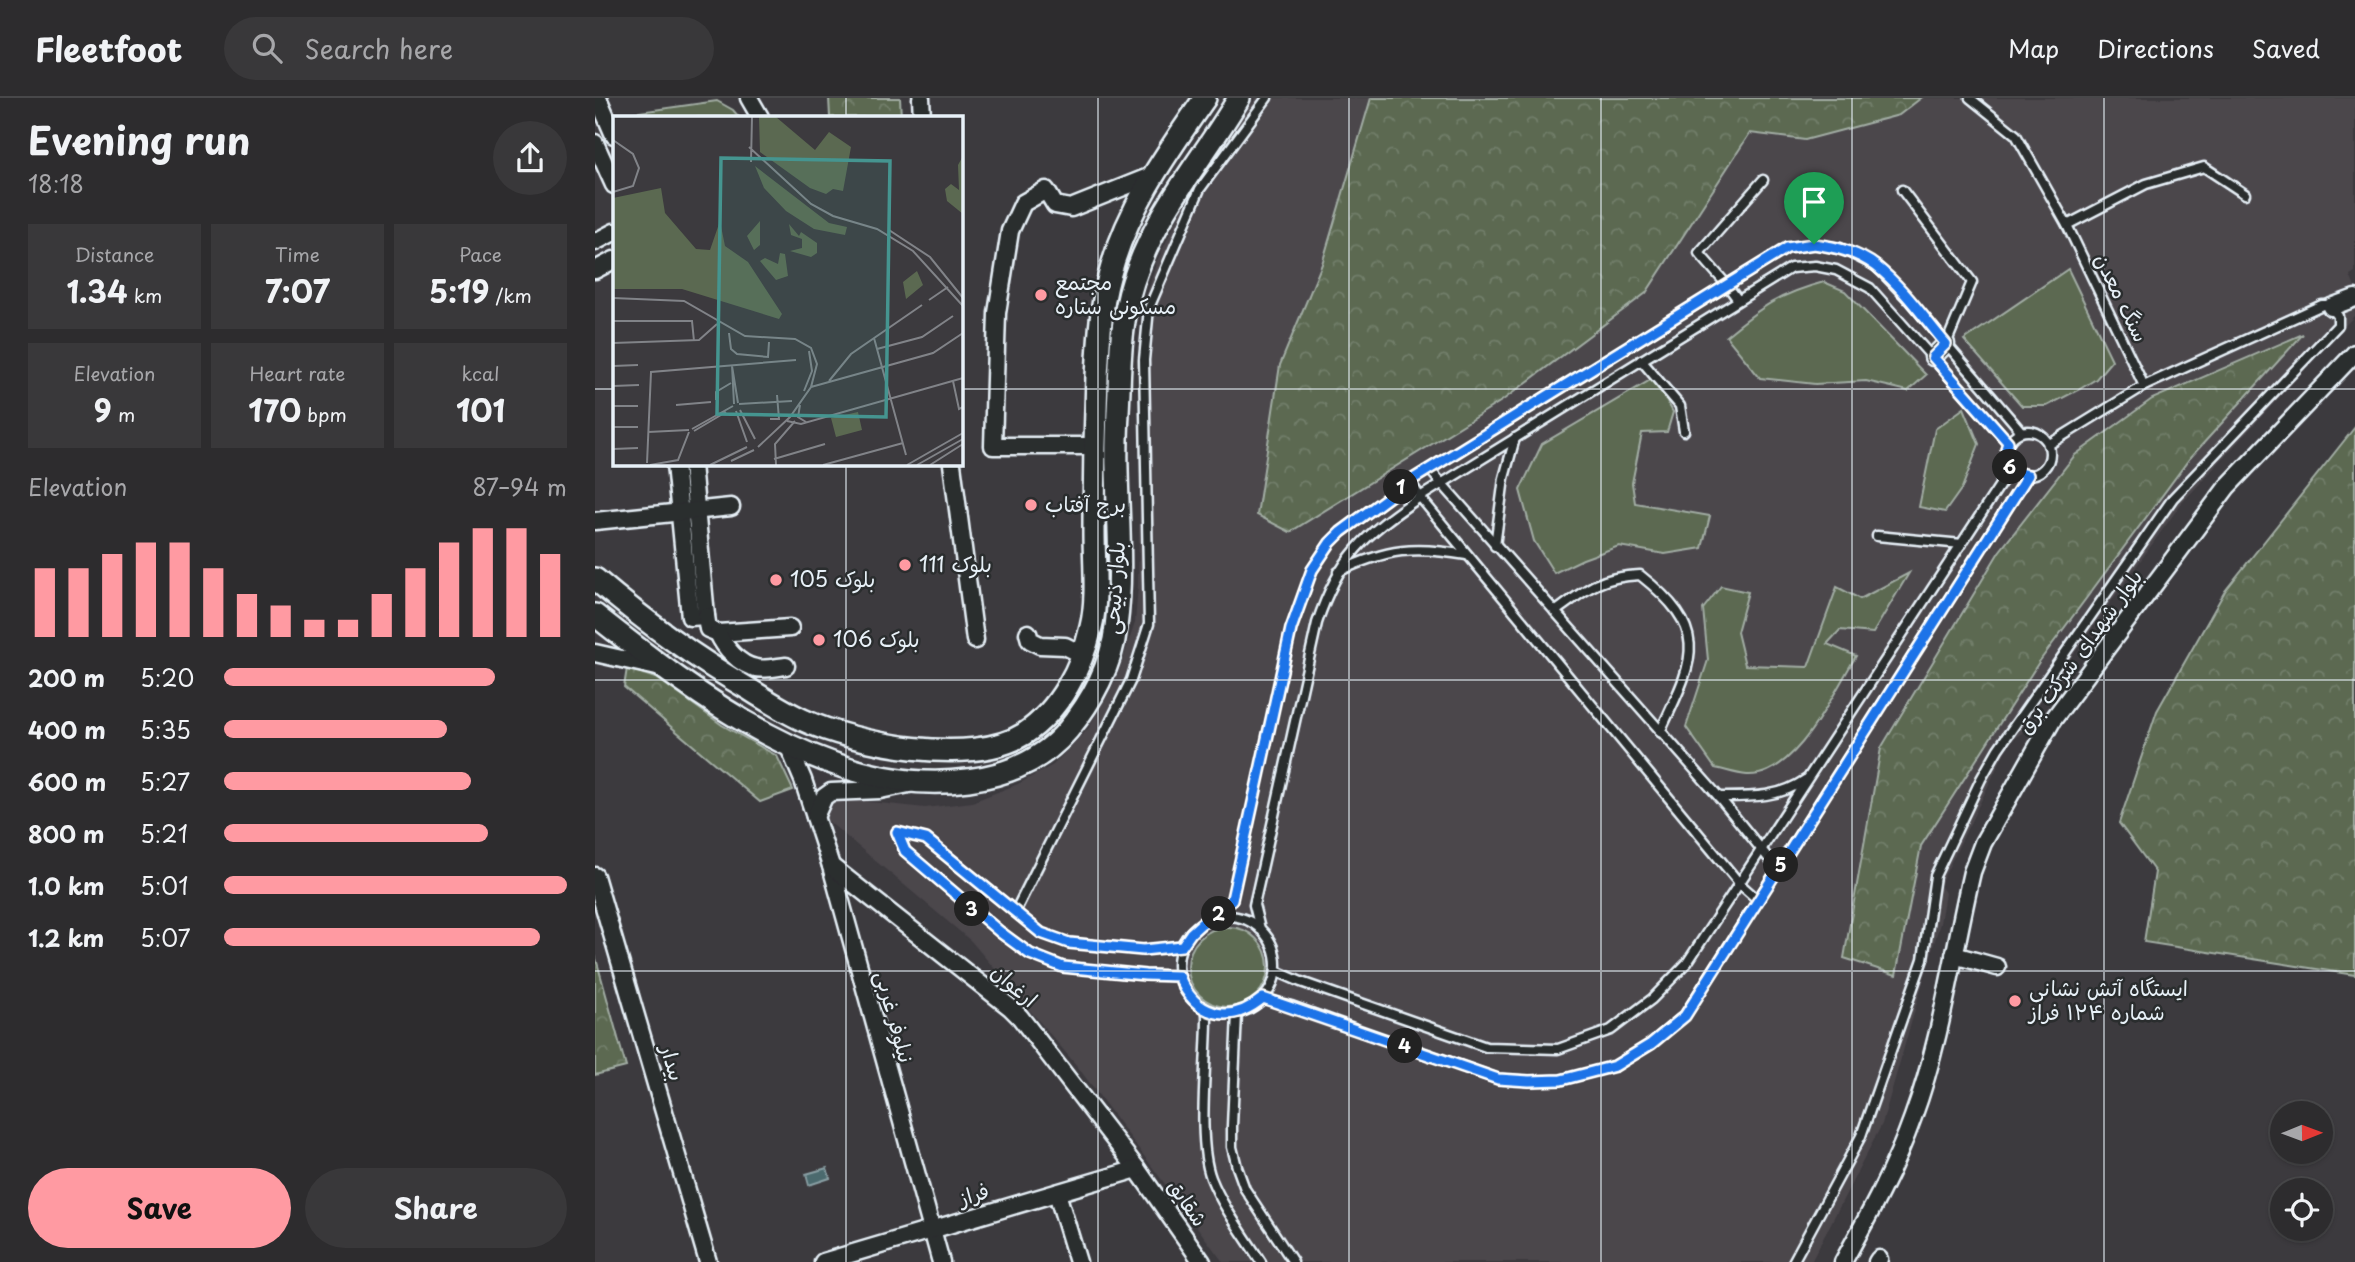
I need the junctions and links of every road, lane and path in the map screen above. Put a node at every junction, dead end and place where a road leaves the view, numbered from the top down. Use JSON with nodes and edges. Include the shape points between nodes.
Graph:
{"nodes":[{"id":1,"x":598,"y":98,"type":"edge"},
{"id":2,"x":749,"y":98,"type":"edge"},
{"id":3,"x":921,"y":98,"type":"edge"},
{"id":4,"x":1205,"y":98,"type":"edge"},
{"id":5,"x":1266,"y":98,"type":"edge"},
{"id":6,"x":1970,"y":98,"type":"edge"},
{"id":7,"x":1231,"y":101,"type":"edge"},
{"id":8,"x":759,"y":116,"type":"edge"},
{"id":9,"x":922,"y":116,"type":"edge"},
{"id":10,"x":613,"y":133,"type":"edge"},
{"id":11,"x":595,"y":143,"type":"edge"},
{"id":12,"x":1151,"y":176,"type":"junction"},
{"id":13,"x":1763,"y":180,"type":"dead end"},
{"id":14,"x":613,"y":183,"type":"edge"},
{"id":15,"x":1902,"y":190,"type":"dead end"},
{"id":16,"x":2245,"y":194,"type":"dead end"},
{"id":17,"x":2067,"y":225,"type":"junction"},
{"id":18,"x":613,"y":233,"type":"edge"},
{"id":19,"x":595,"y":242,"type":"edge"},
{"id":20,"x":613,"y":261,"type":"edge"},
{"id":21,"x":595,"y":270,"type":"edge"},
{"id":22,"x":1727,"y":285,"type":"junction"},
{"id":23,"x":2355,"y":298,"type":"edge"},
{"id":24,"x":1738,"y":300,"type":"junction"},
{"id":25,"x":2331,"y":307,"type":"junction"},
{"id":26,"x":1946,"y":344,"type":"junction"},
{"id":27,"x":2355,"y":353,"type":"edge"},
{"id":28,"x":1933,"y":357,"type":"junction"},
{"id":29,"x":1641,"y":360,"type":"junction"},
{"id":30,"x":2144,"y":386,"type":"junction"},
{"id":31,"x":1684,"y":431,"type":"dead end"},
{"id":32,"x":2021,"y":431,"type":"junction"},
{"id":33,"x":1515,"y":438,"type":"junction"},
{"id":34,"x":2008,"y":442,"type":"junction"},
{"id":35,"x":2048,"y":444,"type":"junction"},
{"id":36,"x":1094,"y":446,"type":"junction"},
{"id":37,"x":675,"y":466,"type":"edge"},
{"id":38,"x":692,"y":466,"type":"edge"},
{"id":39,"x":952,"y":466,"type":"edge"},
{"id":40,"x":2011,"y":468,"type":"junction"},
{"id":41,"x":1429,"y":469,"type":"junction"},
{"id":42,"x":2028,"y":475,"type":"junction"},
{"id":43,"x":1410,"y":481,"type":"junction"},
{"id":44,"x":1442,"y":483,"type":"junction"},
{"id":45,"x":1420,"y":496,"type":"junction"},
{"id":46,"x":731,"y":507,"type":"dead end"},
{"id":47,"x":697,"y":511,"type":"junction"},
{"id":48,"x":680,"y":513,"type":"junction"},
{"id":49,"x":595,"y":521,"type":"edge"},
{"id":50,"x":1877,"y":536,"type":"dead end"},
{"id":51,"x":1962,"y":544,"type":"junction"},
{"id":52,"x":1495,"y":545,"type":"junction"},
{"id":53,"x":1468,"y":555,"type":"junction"},
{"id":54,"x":1338,"y":572,"type":"junction"},
{"id":55,"x":595,"y":579,"type":"edge"},
{"id":56,"x":1555,"y":612,"type":"junction"},
{"id":57,"x":595,"y":615,"type":"edge"},
{"id":58,"x":706,"y":616,"type":"junction"},
{"id":59,"x":790,"y":628,"type":"dead end"},
{"id":60,"x":718,"y":633,"type":"junction"},
{"id":61,"x":1028,"y":633,"type":"dead end"},
{"id":62,"x":975,"y":640,"type":"dead end"},
{"id":63,"x":595,"y":653,"type":"edge"},
{"id":64,"x":1083,"y":655,"type":"junction"},
{"id":65,"x":786,"y":666,"type":"dead end"},
{"id":66,"x":663,"y":669,"type":"junction"},
{"id":67,"x":1660,"y":732,"type":"junction"},
{"id":68,"x":787,"y":745,"type":"junction"},
{"id":69,"x":1808,"y":779,"type":"junction"},
{"id":70,"x":913,"y":783,"type":"junction"},
{"id":71,"x":1719,"y":797,"type":"junction"},
{"id":72,"x":815,"y":817,"type":"junction"},
{"id":73,"x":1762,"y":849,"type":"junction"},
{"id":74,"x":831,"y":866,"type":"junction"},
{"id":75,"x":1778,"y":870,"type":"junction"},
{"id":76,"x":595,"y":876,"type":"edge"},
{"id":77,"x":1740,"y":884,"type":"junction"},
{"id":78,"x":1758,"y":900,"type":"junction"},
{"id":79,"x":1015,"y":912,"type":"junction"},
{"id":80,"x":1217,"y":917,"type":"junction"},
{"id":81,"x":1260,"y":929,"type":"junction"},
{"id":82,"x":1182,"y":946,"type":"junction"},
{"id":83,"x":1954,"y":955,"type":"junction"},
{"id":84,"x":1997,"y":967,"type":"dead end"},
{"id":85,"x":1276,"y":971,"type":"junction"},
{"id":86,"x":1179,"y":976,"type":"junction"},
{"id":87,"x":1263,"y":998,"type":"junction"},
{"id":88,"x":1207,"y":1010,"type":"junction"},
{"id":89,"x":1237,"y":1013,"type":"junction"},
{"id":90,"x":1137,"y":1169,"type":"junction"},
{"id":91,"x":1057,"y":1193,"type":"junction"},
{"id":92,"x":931,"y":1230,"type":"junction"},
{"id":93,"x":708,"y":1262,"type":"edge"},
{"id":94,"x":823,"y":1262,"type":"edge"},
{"id":95,"x":941,"y":1262,"type":"edge"},
{"id":96,"x":1077,"y":1262,"type":"edge"},
{"id":97,"x":1202,"y":1262,"type":"edge"},
{"id":98,"x":1261,"y":1262,"type":"edge"},
{"id":99,"x":1293,"y":1262,"type":"edge"},
{"id":100,"x":1793,"y":1262,"type":"edge"},
{"id":101,"x":1843,"y":1262,"type":"edge"}],
"edges":[{"from":1,"to":10,"type":"street"},
{"from":2,"to":8,"type":"street"},
{"from":3,"to":9,"type":"street"},
{"from":4,"to":12,"type":"main road","name":"بلوار ذبیحی"},
{"from":5,"to":79,"type":"lane","via":[[1200,189],[1149,307],[1144,360],[1149,624],[1131,680]]},
{"from":6,"to":17,"type":"lane","name":"سنگ معدن","via":[[2016,135]]},
{"from":7,"to":70,"type":"main road","name":"بلوار ذبیحی","via":[[1175,191],[1132,283],[1120,347],[1119,593],[1116,630],[1102,677],[1078,718],[1042,755],[992,777]]},
{"from":11,"to":14,"type":"street"},
{"from":12,"to":36,"type":"main road","name":"بلوار ذبیحی","via":[[1108,279],[1099,341]]},
{"from":12,"to":36,"type":"street","via":[[1071,208],[1055,205],[1046,190],[1023,203],[1010,231],[997,313],[993,446]]},
{"from":13,"to":22,"type":"lane","via":[[1699,253]]},
{"from":15,"to":26,"type":"lane","via":[[1972,282]]},
{"from":16,"to":17,"type":"lane","via":[[2204,167],[2146,184]]},
{"from":17,"to":30,"type":"lane","name":"سنگ معدن"},
{"from":18,"to":19,"type":"street"},
{"from":20,"to":21,"type":"street"},
{"from":22,"to":24,"type":"lane"},
{"from":22,"to":26,"type":"lane","via":[[1787,248],[1814,244],[1840,248],[1876,266]]},
{"from":22,"to":41,"type":"lane"},
{"from":23,"to":25,"type":"street"},
{"from":24,"to":28,"type":"lane","via":[[1791,268],[1815,266],[1836,271],[1870,288]]},
{"from":24,"to":29,"type":"lane"},
{"from":25,"to":30,"type":"lane","via":[[2322,305]]},
{"from":25,"to":100,"type":"lane","via":[[2338,325],[2173,498],[1986,769],[1935,876],[1923,960],[1861,1136]]},
{"from":26,"to":28,"type":"street"},
{"from":26,"to":32,"type":"lane"},
{"from":27,"to":83,"type":"street","name":"بلوار شهدای شرکت برق","via":[[2227,486],[2052,721],[1983,843]]},
{"from":28,"to":34,"type":"lane"},
{"from":29,"to":31,"type":"lane","via":[[1681,406]]},
{"from":29,"to":33,"type":"lane"},
{"from":30,"to":35,"type":"lane"},
{"from":32,"to":34,"type":"lane"},
{"from":32,"to":35,"type":"lane","via":[[2040,434]]},
{"from":33,"to":44,"type":"lane"},
{"from":33,"to":52,"type":"lane"},
{"from":34,"to":40,"type":"lane","via":[[2005,456]]},
{"from":35,"to":42,"type":"lane","via":[[2046,465]]},
{"from":36,"to":64,"type":"main road","name":"بلوار ذبیحی","via":[[1092,625]]},
{"from":37,"to":48,"type":"street"},
{"from":38,"to":47,"type":"street"},
{"from":39,"to":62,"type":"street"},
{"from":40,"to":42,"type":"lane"},
{"from":40,"to":51,"type":"lane"},
{"from":41,"to":43,"type":"lane"},
{"from":41,"to":44,"type":"lane"},
{"from":42,"to":75,"type":"lane"},
{"from":43,"to":45,"type":"lane"},
{"from":43,"to":80,"type":"lane","via":[[1341,532],[1312,570],[1291,629],[1232,899]]},
{"from":44,"to":45,"type":"lane"},
{"from":44,"to":52,"type":"lane"},
{"from":45,"to":53,"type":"lane"},
{"from":45,"to":54,"type":"lane","via":[[1366,537]]},
{"from":46,"to":47,"type":"street"},
{"from":47,"to":48,"type":"street"},
{"from":47,"to":58,"type":"street"},
{"from":48,"to":49,"type":"street"},
{"from":48,"to":58,"type":"street","via":[[689,617]]},
{"from":50,"to":51,"type":"lane"},
{"from":51,"to":69,"type":"lane"},
{"from":52,"to":56,"type":"lane"},
{"from":53,"to":54,"type":"lane","via":[[1397,550]]},
{"from":53,"to":77,"type":"lane"},
{"from":54,"to":81,"type":"lane","via":[[1317,623],[1254,905]]},
{"from":55,"to":64,"type":"main road","name":"بلوار ذبیحی","via":[[700,661],[782,709],[843,735],[897,747],[972,748],[1023,735],[1055,706]]},
{"from":56,"to":67,"type":"lane"},
{"from":56,"to":67,"type":"lane","via":[[1588,587],[1615,576],[1640,575],[1670,601],[1687,625],[1688,673]]},
{"from":57,"to":66,"type":"main road","name":"بلوار ذبیحی"},
{"from":58,"to":60,"type":"street","via":[[708,629]]},
{"from":59,"to":60,"type":"street"},
{"from":60,"to":65,"type":"street","via":[[724,648],[756,668]]},
{"from":61,"to":64,"type":"street","via":[[1030,640],[1040,645],[1065,646]]},
{"from":63,"to":66,"type":"street"},
{"from":66,"to":68,"type":"main road","name":"بلوار ذبیحی"},
{"from":67,"to":71,"type":"lane"},
{"from":68,"to":70,"type":"main road","name":"بلوار ذبیحی","via":[[835,764]]},
{"from":68,"to":72,"type":"street","name":"نیلوفر غربی"},
{"from":69,"to":71,"type":"lane","via":[[1791,790],[1769,795]]},
{"from":69,"to":73,"type":"lane"},
{"from":70,"to":72,"type":"street","via":[[831,792]]},
{"from":71,"to":73,"type":"lane"},
{"from":72,"to":74,"type":"street","name":"نیلوفر غربی"},
{"from":73,"to":75,"type":"lane"},
{"from":73,"to":77,"type":"lane"},
{"from":74,"to":90,"type":"street","name":"ارغوان","via":[[1011,1008]]},
{"from":74,"to":92,"type":"street","name":"نیلوفر غربی"},
{"from":75,"to":78,"type":"lane"},
{"from":76,"to":93,"type":"street","name":"بیدار"},
{"from":77,"to":78,"type":"lane"},
{"from":77,"to":85,"type":"lane","via":[[1687,963],[1652,999],[1611,1030],[1558,1049],[1486,1047]]},
{"from":78,"to":87,"type":"lane","via":[[1685,1016],[1615,1066],[1561,1080],[1498,1079]]},
{"from":79,"to":82,"type":"lane","via":[[1041,933],[1069,943],[1143,950]]},
{"from":79,"to":86,"type":"lane","via":[[926,839],[897,832],[905,851],[1030,954],[1063,967]]},
{"from":80,"to":81,"type":"lane","via":[[1240,919]]},
{"from":80,"to":82,"type":"lane","via":[[1202,923]]},
{"from":81,"to":85,"type":"lane","via":[[1275,956]]},
{"from":82,"to":86,"type":"lane"},
{"from":83,"to":84,"type":"street"},
{"from":83,"to":101,"type":"street","name":"بلوار شهدای شرکت برق","via":[[1913,1118],[1887,1181]]},
{"from":85,"to":87,"type":"lane"},
{"from":86,"to":88,"type":"lane","via":[[1194,1002]]},
{"from":87,"to":89,"type":"lane"},
{"from":88,"to":89,"type":"lane"},
{"from":88,"to":98,"type":"lane","via":[[1204,1127],[1210,1175]]},
{"from":89,"to":99,"type":"lane","via":[[1234,1157],[1245,1188]]},
{"from":90,"to":91,"type":"street","name":"فراز"},
{"from":90,"to":97,"type":"street","name":"شقایق"},
{"from":91,"to":92,"type":"street","name":"فراز"},
{"from":91,"to":96,"type":"street"},
{"from":92,"to":94,"type":"street","name":"فراز"},
{"from":92,"to":95,"type":"street","name":"نیلوفر غربی"}]}
